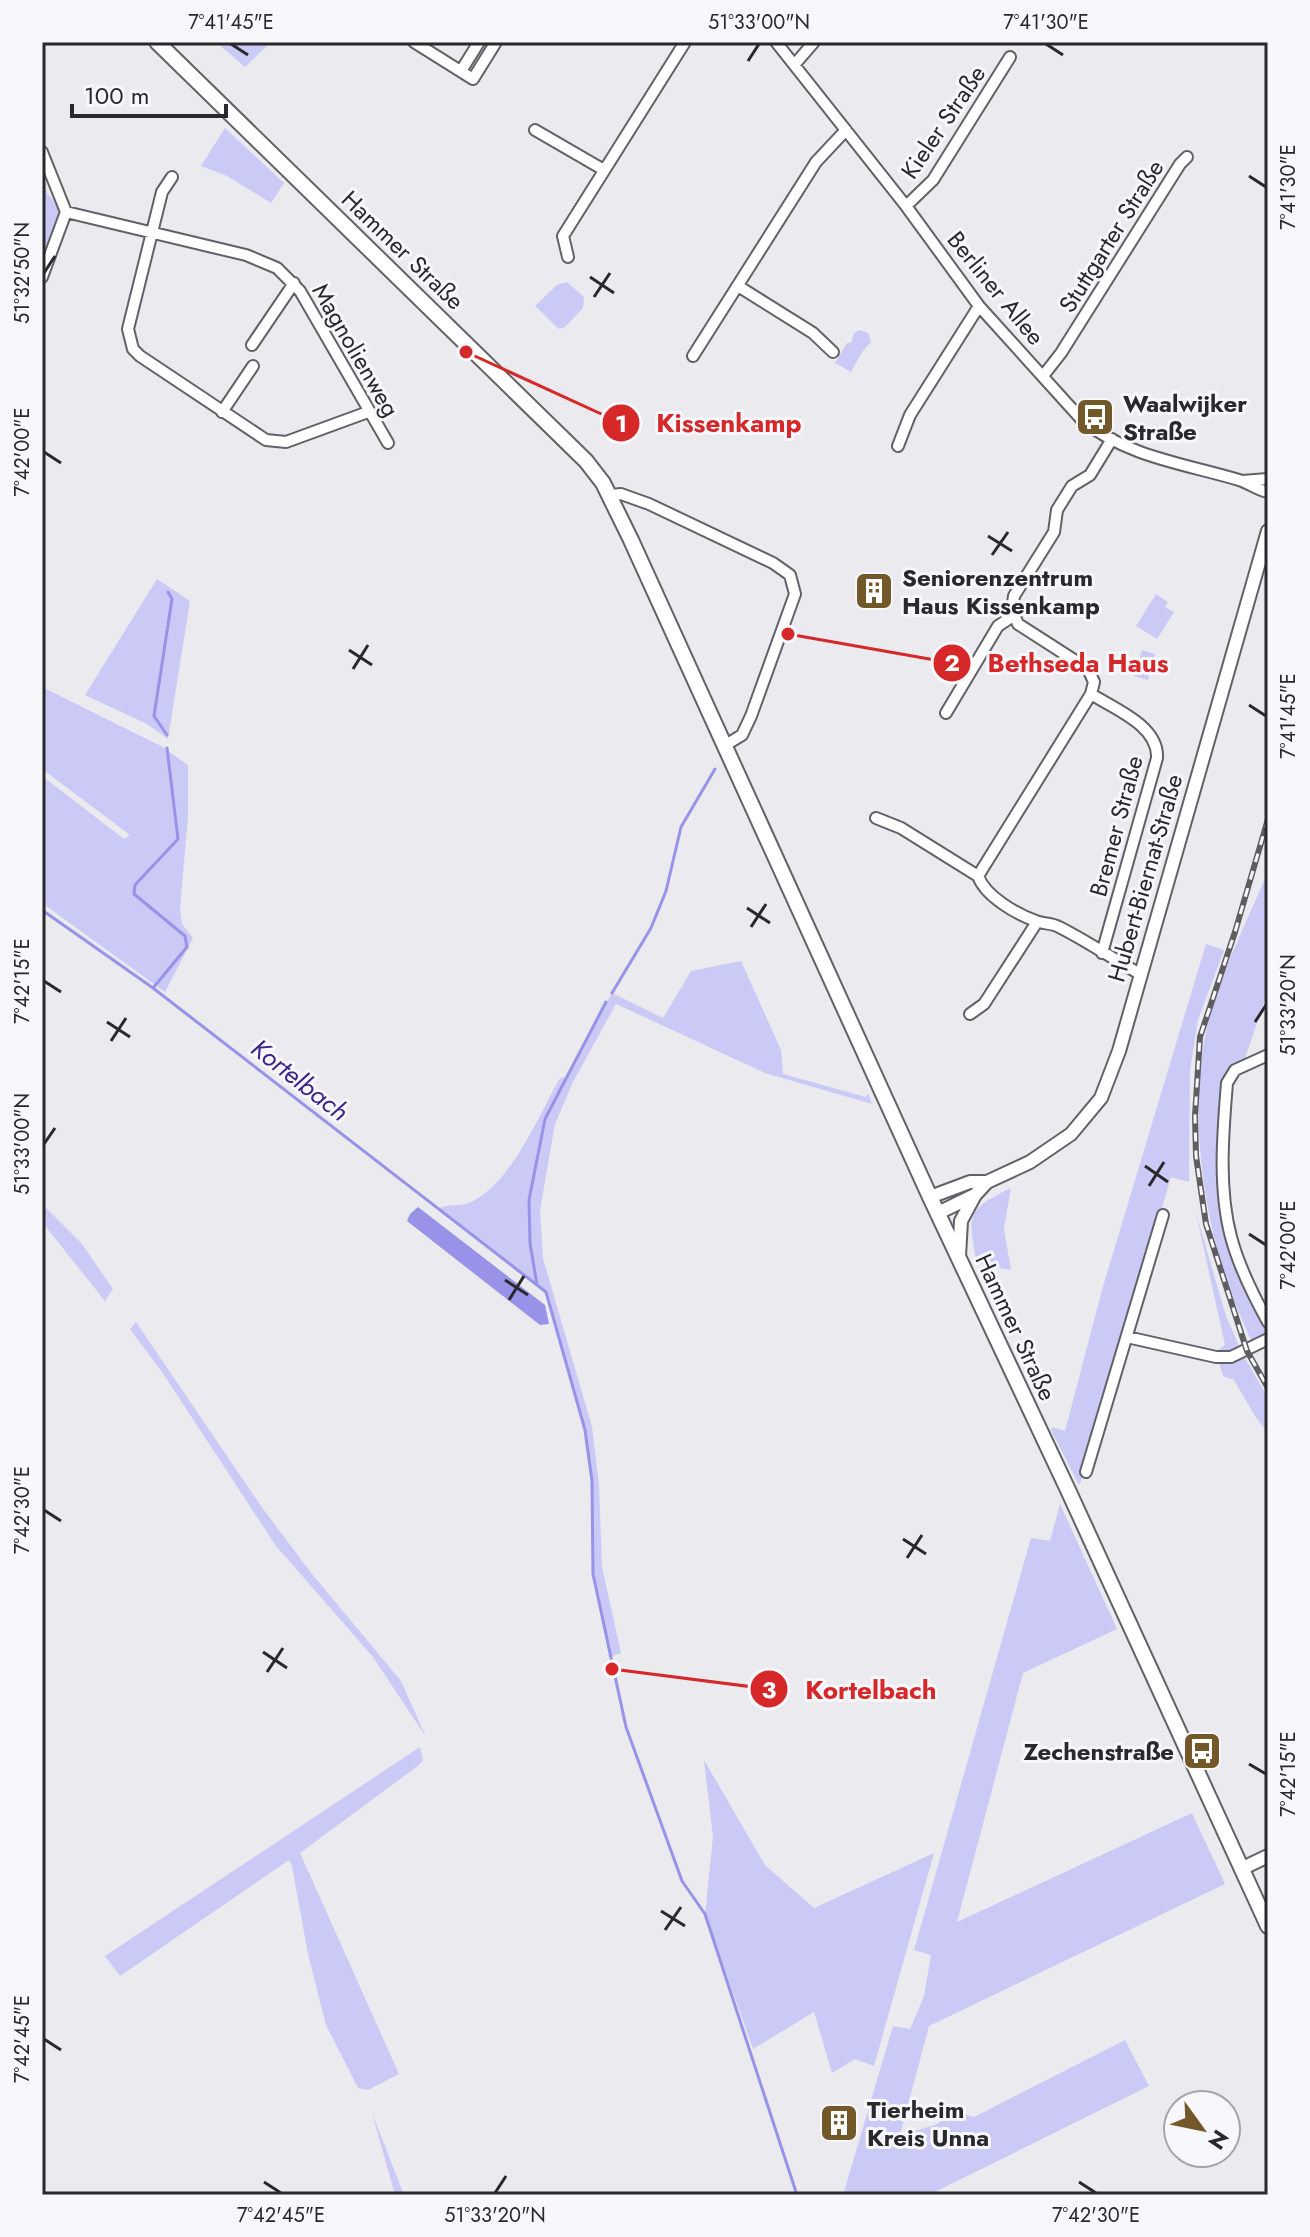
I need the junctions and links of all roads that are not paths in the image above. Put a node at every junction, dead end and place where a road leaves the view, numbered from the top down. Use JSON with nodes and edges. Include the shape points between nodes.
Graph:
{"nodes":[{"id":1,"x":157,"y":42,"type":"edge"},
{"id":2,"x":414,"y":42,"type":"edge"},
{"id":3,"x":439,"y":42,"type":"edge"},
{"id":4,"x":479,"y":42,"type":"edge"},
{"id":5,"x":496,"y":42,"type":"edge"},
{"id":6,"x":685,"y":42,"type":"edge"},
{"id":7,"x":776,"y":42,"type":"edge"},
{"id":8,"x":814,"y":42,"type":"edge"},
{"id":9,"x":432,"y":53,"type":"junction"},
{"id":10,"x":1010,"y":57,"type":"dead end"},
{"id":11,"x":795,"y":64,"type":"junction"},
{"id":12,"x":461,"y":71,"type":"junction"},
{"id":13,"x":535,"y":130,"type":"dead end"},
{"id":14,"x":846,"y":130,"type":"junction"},
{"id":15,"x":42,"y":152,"type":"edge"},
{"id":16,"x":1187,"y":157,"type":"dead end"},
{"id":17,"x":604,"y":170,"type":"junction"},
{"id":18,"x":172,"y":177,"type":"dead end"},
{"id":19,"x":906,"y":206,"type":"junction"},
{"id":20,"x":66,"y":212,"type":"junction"},
{"id":21,"x":153,"y":234,"type":"junction"},
{"id":22,"x":568,"y":257,"type":"dead end"},
{"id":23,"x":42,"y":277,"type":"edge"},
{"id":24,"x":294,"y":283,"type":"junction"},
{"id":25,"x":738,"y":286,"type":"junction"},
{"id":26,"x":979,"y":306,"type":"junction"},
{"id":27,"x":252,"y":345,"type":"dead end"},
{"id":28,"x":833,"y":352,"type":"dead end"},
{"id":29,"x":693,"y":356,"type":"dead end"},
{"id":30,"x":253,"y":366,"type":"dead end"},
{"id":31,"x":1043,"y":376,"type":"junction"},
{"id":32,"x":222,"y":412,"type":"junction"},
{"id":33,"x":368,"y":412,"type":"junction"},
{"id":34,"x":1112,"y":439,"type":"junction"},
{"id":35,"x":388,"y":443,"type":"dead end"},
{"id":36,"x":898,"y":446,"type":"dead end"},
{"id":37,"x":1268,"y":479,"type":"edge"},
{"id":38,"x":1242,"y":481,"type":"junction"},
{"id":39,"x":1268,"y":492,"type":"edge"},
{"id":40,"x":610,"y":495,"type":"junction"},
{"id":41,"x":1268,"y":531,"type":"edge"},
{"id":42,"x":1013,"y":616,"type":"junction"},
{"id":43,"x":1091,"y":694,"type":"junction"},
{"id":44,"x":946,"y":713,"type":"dead end"},
{"id":45,"x":724,"y":746,"type":"junction"},
{"id":46,"x":876,"y":818,"type":"dead end"},
{"id":47,"x":978,"y":876,"type":"junction"},
{"id":48,"x":1037,"y":922,"type":"junction"},
{"id":49,"x":1102,"y":953,"type":"junction"},
{"id":50,"x":1140,"y":974,"type":"junction"},
{"id":51,"x":970,"y":1014,"type":"dead end"},
{"id":52,"x":1268,"y":1055,"type":"edge"},
{"id":53,"x":987,"y":1182,"type":"junction"},
{"id":54,"x":975,"y":1195,"type":"junction"},
{"id":55,"x":930,"y":1197,"type":"junction"},
{"id":56,"x":938,"y":1213,"type":"junction"},
{"id":57,"x":1163,"y":1215,"type":"dead end"},
{"id":58,"x":959,"y":1258,"type":"junction"},
{"id":59,"x":1268,"y":1322,"type":"edge"},
{"id":60,"x":1127,"y":1337,"type":"junction"},
{"id":61,"x":1268,"y":1339,"type":"edge"},
{"id":62,"x":1086,"y":1472,"type":"dead end"},
{"id":63,"x":1268,"y":1856,"type":"edge"},
{"id":64,"x":1241,"y":1869,"type":"junction"},
{"id":65,"x":1268,"y":1926,"type":"edge"}],
"edges":[{"from":1,"to":40,"type":"main road","name":"Hammer Straße","via":[[567,440]]},
{"from":2,"to":9,"type":"street"},
{"from":3,"to":9,"type":"street"},
{"from":4,"to":12,"type":"street"},
{"from":5,"to":12,"type":"street","via":[[473,79]]},
{"from":6,"to":17,"type":"street"},
{"from":7,"to":11,"type":"street","name":"Berliner Allee"},
{"from":8,"to":11,"type":"street"},
{"from":9,"to":12,"type":"street"},
{"from":10,"to":19,"type":"street","name":"Kieler Straße","via":[[933,180]]},
{"from":11,"to":14,"type":"street","name":"Berliner Allee"},
{"from":13,"to":17,"type":"street"},
{"from":14,"to":19,"type":"street","name":"Berliner Allee"},
{"from":14,"to":25,"type":"street","via":[[816,162]]},
{"from":15,"to":20,"type":"street"},
{"from":16,"to":31,"type":"street","name":"Stuttgarter Straße"},
{"from":17,"to":22,"type":"street","via":[[563,236]]},
{"from":18,"to":21,"type":"street","via":[[162,192]]},
{"from":19,"to":26,"type":"street","name":"Berliner Allee"},
{"from":20,"to":21,"type":"street","name":"Magnolienweg"},
{"from":20,"to":23,"type":"street"},
{"from":21,"to":24,"type":"street","name":"Magnolienweg","via":[[263,261]]},
{"from":21,"to":32,"type":"street","via":[[129,339],[140,356]]},
{"from":24,"to":27,"type":"street"},
{"from":24,"to":33,"type":"street","name":"Magnolienweg"},
{"from":25,"to":28,"type":"street","via":[[813,333]]},
{"from":25,"to":29,"type":"street"},
{"from":26,"to":31,"type":"street","name":"Berliner Allee"},
{"from":26,"to":36,"type":"street","via":[[910,415]]},
{"from":30,"to":32,"type":"street"},
{"from":31,"to":34,"type":"street","name":"Berliner Allee","via":[[1082,420]]},
{"from":32,"to":33,"type":"street","via":[[277,443]]},
{"from":33,"to":35,"type":"street","name":"Magnolienweg"},
{"from":34,"to":38,"type":"street","name":"Berliner Allee","via":[[1170,463]]},
{"from":34,"to":42,"type":"street","via":[[1090,475],[1072,486],[1057,510],[1054,532],[1014,596]]},
{"from":37,"to":38,"type":"street","name":"Berliner Allee"},
{"from":38,"to":39,"type":"street","name":"Berliner Allee"},
{"from":40,"to":45,"type":"main road","name":"Hammer Straße"},
{"from":40,"to":45,"type":"street","via":[[649,504],[790,575],[795,594],[757,701],[742,735]]},
{"from":41,"to":50,"type":"street","name":"Hubert-Biernat-Straße"},
{"from":42,"to":43,"type":"street","via":[[1088,669],[1094,682]]},
{"from":42,"to":44,"type":"street","via":[[998,626]]},
{"from":43,"to":47,"type":"street"},
{"from":43,"to":49,"type":"street","name":"Bremer Straße","via":[[1149,731],[1158,748]]},
{"from":45,"to":55,"type":"main road","name":"Hammer Straße"},
{"from":46,"to":47,"type":"street"},
{"from":47,"to":48,"type":"street","via":[[996,898]]},
{"from":48,"to":49,"type":"street","via":[[1057,925]]},
{"from":48,"to":51,"type":"street","via":[[984,1004]]},
{"from":49,"to":50,"type":"street"},
{"from":50,"to":53,"type":"street","name":"Hubert-Biernat-Straße","via":[[1101,1098],[1054,1147]]},
{"from":52,"to":59,"type":"street","via":[[1235,1070],[1227,1083],[1223,1175],[1230,1235]]},
{"from":53,"to":54,"type":"street","name":"Hubert-Biernat-Straße"},
{"from":53,"to":55,"type":"street","name":"Hubert-Biernat-Straße","via":[[970,1182]]},
{"from":54,"to":56,"type":"street","name":"Hubert-Biernat-Straße"},
{"from":54,"to":58,"type":"street","via":[[961,1221]]},
{"from":55,"to":56,"type":"main road","name":"Hammer Straße"},
{"from":56,"to":58,"type":"main road","name":"Hammer Straße"},
{"from":57,"to":60,"type":"street"},
{"from":58,"to":64,"type":"main road","name":"Hammer Straße"},
{"from":60,"to":61,"type":"street","via":[[1216,1357],[1231,1357]]},
{"from":60,"to":62,"type":"street"},
{"from":63,"to":64,"type":"street"},
{"from":64,"to":65,"type":"main road","name":"Hammer Straße"}]}
